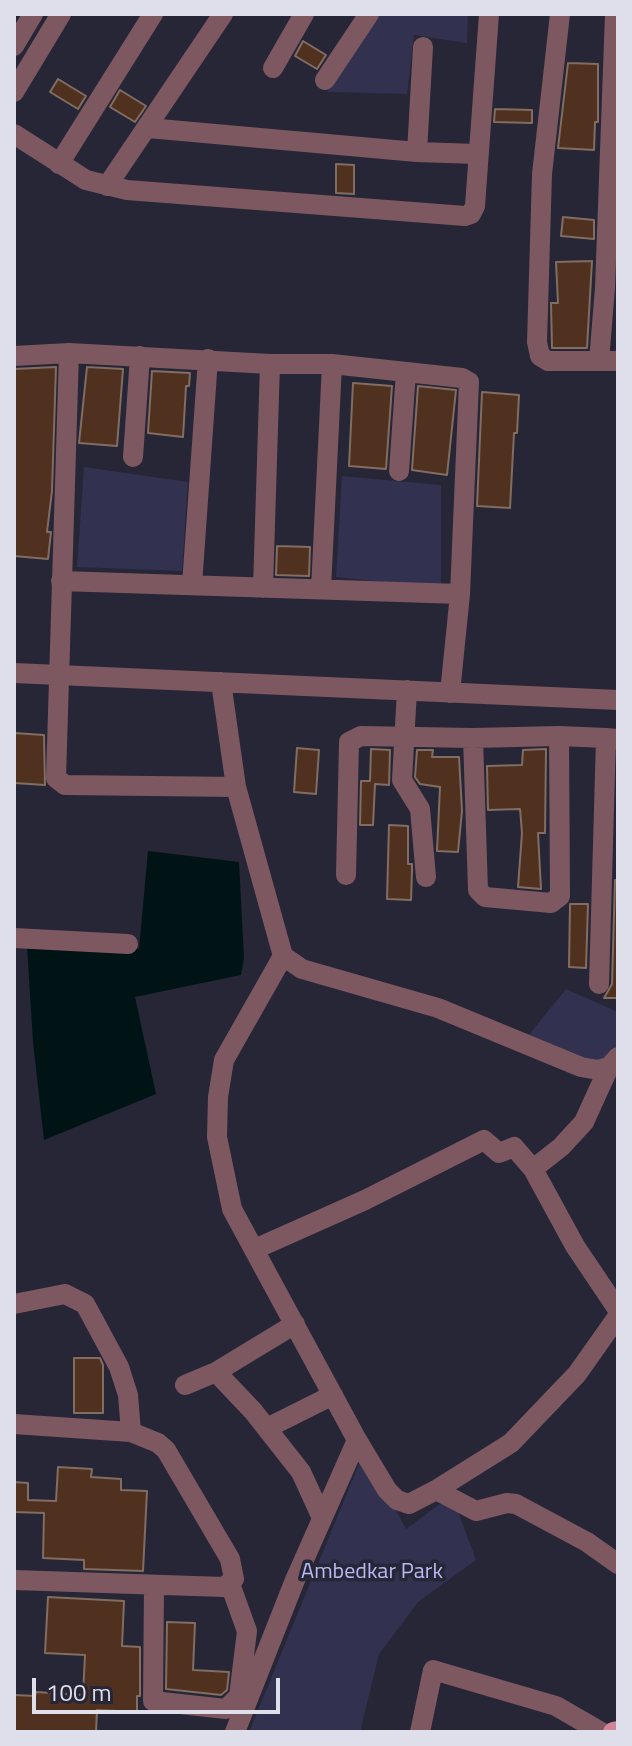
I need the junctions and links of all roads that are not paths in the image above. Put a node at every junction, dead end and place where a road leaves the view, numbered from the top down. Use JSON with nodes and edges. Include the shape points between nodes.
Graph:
{"nodes":[{"id":1,"x":33,"y":14,"type":"edge"},
{"id":2,"x":61,"y":14,"type":"edge"},
{"id":3,"x":153,"y":14,"type":"edge"},
{"id":4,"x":223,"y":14,"type":"edge"},
{"id":5,"x":304,"y":14,"type":"edge"},
{"id":6,"x":369,"y":14,"type":"edge"},
{"id":7,"x":489,"y":14,"type":"edge"},
{"id":8,"x":560,"y":14,"type":"edge"},
{"id":9,"x":616,"y":15,"type":"edge"},
{"id":10,"x":14,"y":46,"type":"edge"},
{"id":11,"x":423,"y":47,"type":"dead end"},
{"id":12,"x":273,"y":68,"type":"dead end"},
{"id":13,"x":325,"y":80,"type":"dead end"},
{"id":14,"x":14,"y":92,"type":"edge"},
{"id":15,"x":148,"y":128,"type":"junction"},
{"id":16,"x":14,"y":134,"type":"edge"},
{"id":17,"x":417,"y":152,"type":"junction"},
{"id":18,"x":477,"y":154,"type":"junction"},
{"id":19,"x":59,"y":164,"type":"junction"},
{"id":20,"x":107,"y":186,"type":"junction"},
{"id":21,"x":611,"y":288,"type":"edge"},
{"id":22,"x":69,"y":353,"type":"junction"},
{"id":23,"x":14,"y":356,"type":"edge"},
{"id":24,"x":140,"y":356,"type":"junction"},
{"id":25,"x":208,"y":359,"type":"junction"},
{"id":26,"x":608,"y":361,"type":"edge"},
{"id":27,"x":270,"y":364,"type":"junction"},
{"id":28,"x":332,"y":364,"type":"junction"},
{"id":29,"x":406,"y":372,"type":"junction"},
{"id":30,"x":133,"y":457,"type":"dead end"},
{"id":31,"x":399,"y":471,"type":"dead end"},
{"id":32,"x":61,"y":581,"type":"junction"},
{"id":33,"x":192,"y":585,"type":"junction"},
{"id":34,"x":263,"y":588,"type":"junction"},
{"id":35,"x":321,"y":589,"type":"junction"},
{"id":36,"x":460,"y":594,"type":"junction"},
{"id":37,"x":14,"y":673,"type":"edge"},
{"id":38,"x":58,"y":676,"type":"junction"},
{"id":39,"x":221,"y":682,"type":"junction"},
{"id":40,"x":407,"y":690,"type":"junction"},
{"id":41,"x":450,"y":693,"type":"junction"},
{"id":42,"x":618,"y":700,"type":"edge"},
{"id":43,"x":559,"y":736,"type":"junction"},
{"id":44,"x":405,"y":737,"type":"junction"},
{"id":45,"x":473,"y":738,"type":"junction"},
{"id":46,"x":612,"y":739,"type":"edge"},
{"id":47,"x":236,"y":787,"type":"junction"},
{"id":48,"x":346,"y":875,"type":"dead end"},
{"id":49,"x":426,"y":877,"type":"dead end"},
{"id":50,"x":14,"y":938,"type":"edge"},
{"id":51,"x":128,"y":944,"type":"dead end"},
{"id":52,"x":283,"y":956,"type":"junction"},
{"id":53,"x":599,"y":984,"type":"dead end"},
{"id":54,"x":614,"y":1062,"type":"edge"},
{"id":55,"x":533,"y":1169,"type":"junction"},
{"id":56,"x":255,"y":1249,"type":"junction"},
{"id":57,"x":14,"y":1304,"type":"edge"},
{"id":58,"x":618,"y":1310,"type":"edge"},
{"id":59,"x":618,"y":1316,"type":"edge"},
{"id":60,"x":295,"y":1324,"type":"junction"},
{"id":61,"x":216,"y":1372,"type":"junction"},
{"id":62,"x":185,"y":1385,"type":"dead end"},
{"id":63,"x":333,"y":1395,"type":"junction"},
{"id":64,"x":14,"y":1424,"type":"edge"},
{"id":65,"x":267,"y":1428,"type":"junction"},
{"id":66,"x":131,"y":1432,"type":"junction"},
{"id":67,"x":357,"y":1440,"type":"junction"},
{"id":68,"x":436,"y":1490,"type":"junction"},
{"id":69,"x":322,"y":1518,"type":"junction"},
{"id":70,"x":618,"y":1564,"type":"edge"},
{"id":71,"x":14,"y":1580,"type":"edge"},
{"id":72,"x":230,"y":1584,"type":"junction"},
{"id":73,"x":154,"y":1586,"type":"junction"},
{"id":74,"x":235,"y":1732,"type":"edge"},
{"id":75,"x":420,"y":1732,"type":"edge"},
{"id":76,"x":601,"y":1732,"type":"edge"}],
"edges":[{"from":1,"to":10,"type":"street"},
{"from":2,"to":14,"type":"street"},
{"from":3,"to":19,"type":"street"},
{"from":4,"to":15,"type":"street"},
{"from":5,"to":12,"type":"street"},
{"from":6,"to":13,"type":"street"},
{"from":7,"to":18,"type":"street"},
{"from":8,"to":26,"type":"street","via":[[542,174],[537,342],[540,356],[548,361]]},
{"from":9,"to":21,"type":"street"},
{"from":11,"to":17,"type":"street"},
{"from":15,"to":17,"type":"street"},
{"from":15,"to":20,"type":"street"},
{"from":16,"to":19,"type":"street"},
{"from":17,"to":18,"type":"street"},
{"from":18,"to":20,"type":"street","via":[[475,206],[465,216]]},
{"from":19,"to":20,"type":"street"},
{"from":21,"to":26,"type":"street"},
{"from":22,"to":23,"type":"street"},
{"from":22,"to":24,"type":"street"},
{"from":22,"to":32,"type":"street"},
{"from":24,"to":25,"type":"street"},
{"from":24,"to":30,"type":"street"},
{"from":25,"to":27,"type":"street"},
{"from":25,"to":33,"type":"street"},
{"from":27,"to":28,"type":"street"},
{"from":27,"to":34,"type":"street"},
{"from":28,"to":29,"type":"street"},
{"from":28,"to":35,"type":"street"},
{"from":29,"to":31,"type":"street"},
{"from":29,"to":36,"type":"street","via":[[469,382]]},
{"from":32,"to":33,"type":"street"},
{"from":32,"to":38,"type":"street"},
{"from":33,"to":34,"type":"street"},
{"from":34,"to":35,"type":"street"},
{"from":35,"to":36,"type":"street"},
{"from":36,"to":41,"type":"street"},
{"from":37,"to":38,"type":"street"},
{"from":38,"to":39,"type":"street"},
{"from":38,"to":47,"type":"street","via":[[56,778],[62,784]]},
{"from":39,"to":40,"type":"street"},
{"from":39,"to":47,"type":"street"},
{"from":40,"to":41,"type":"street"},
{"from":40,"to":44,"type":"street"},
{"from":41,"to":42,"type":"street"},
{"from":43,"to":45,"type":"street"},
{"from":43,"to":45,"type":"street","via":[[560,896],[551,903],[485,897],[478,890]]},
{"from":43,"to":46,"type":"street"},
{"from":44,"to":45,"type":"street"},
{"from":44,"to":48,"type":"street","via":[[361,736],[349,742]]},
{"from":44,"to":49,"type":"street","via":[[402,780],[420,809]]},
{"from":46,"to":53,"type":"street"},
{"from":47,"to":52,"type":"street"},
{"from":50,"to":51,"type":"street"},
{"from":52,"to":54,"type":"street","via":[[302,969],[438,1008],[589,1070]]},
{"from":52,"to":56,"type":"street","via":[[224,1060],[218,1097],[217,1137],[232,1209]]},
{"from":54,"to":55,"type":"street","via":[[584,1122]]},
{"from":55,"to":56,"type":"street","via":[[514,1147],[499,1153],[484,1140]]},
{"from":55,"to":58,"type":"street"},
{"from":56,"to":60,"type":"street"},
{"from":57,"to":66,"type":"street","via":[[65,1294],[85,1304],[119,1367]]},
{"from":59,"to":68,"type":"street","via":[[577,1374],[511,1443]]},
{"from":60,"to":61,"type":"street"},
{"from":60,"to":63,"type":"street"},
{"from":61,"to":62,"type":"street"},
{"from":61,"to":65,"type":"street"},
{"from":63,"to":65,"type":"street"},
{"from":63,"to":67,"type":"street"},
{"from":64,"to":66,"type":"street"},
{"from":65,"to":69,"type":"street","via":[[301,1472]]},
{"from":66,"to":72,"type":"street","via":[[166,1450],[230,1559]]},
{"from":67,"to":68,"type":"street","via":[[397,1500],[409,1504]]},
{"from":67,"to":69,"type":"street"},
{"from":68,"to":70,"type":"street","via":[[476,1511],[516,1504]]},
{"from":69,"to":74,"type":"street"},
{"from":71,"to":73,"type":"street"},
{"from":72,"to":73,"type":"street"},
{"from":72,"to":73,"type":"street","via":[[247,1631],[239,1696],[226,1709],[153,1701]]},
{"from":75,"to":76,"type":"street","via":[[433,1670],[556,1706]]}]}
